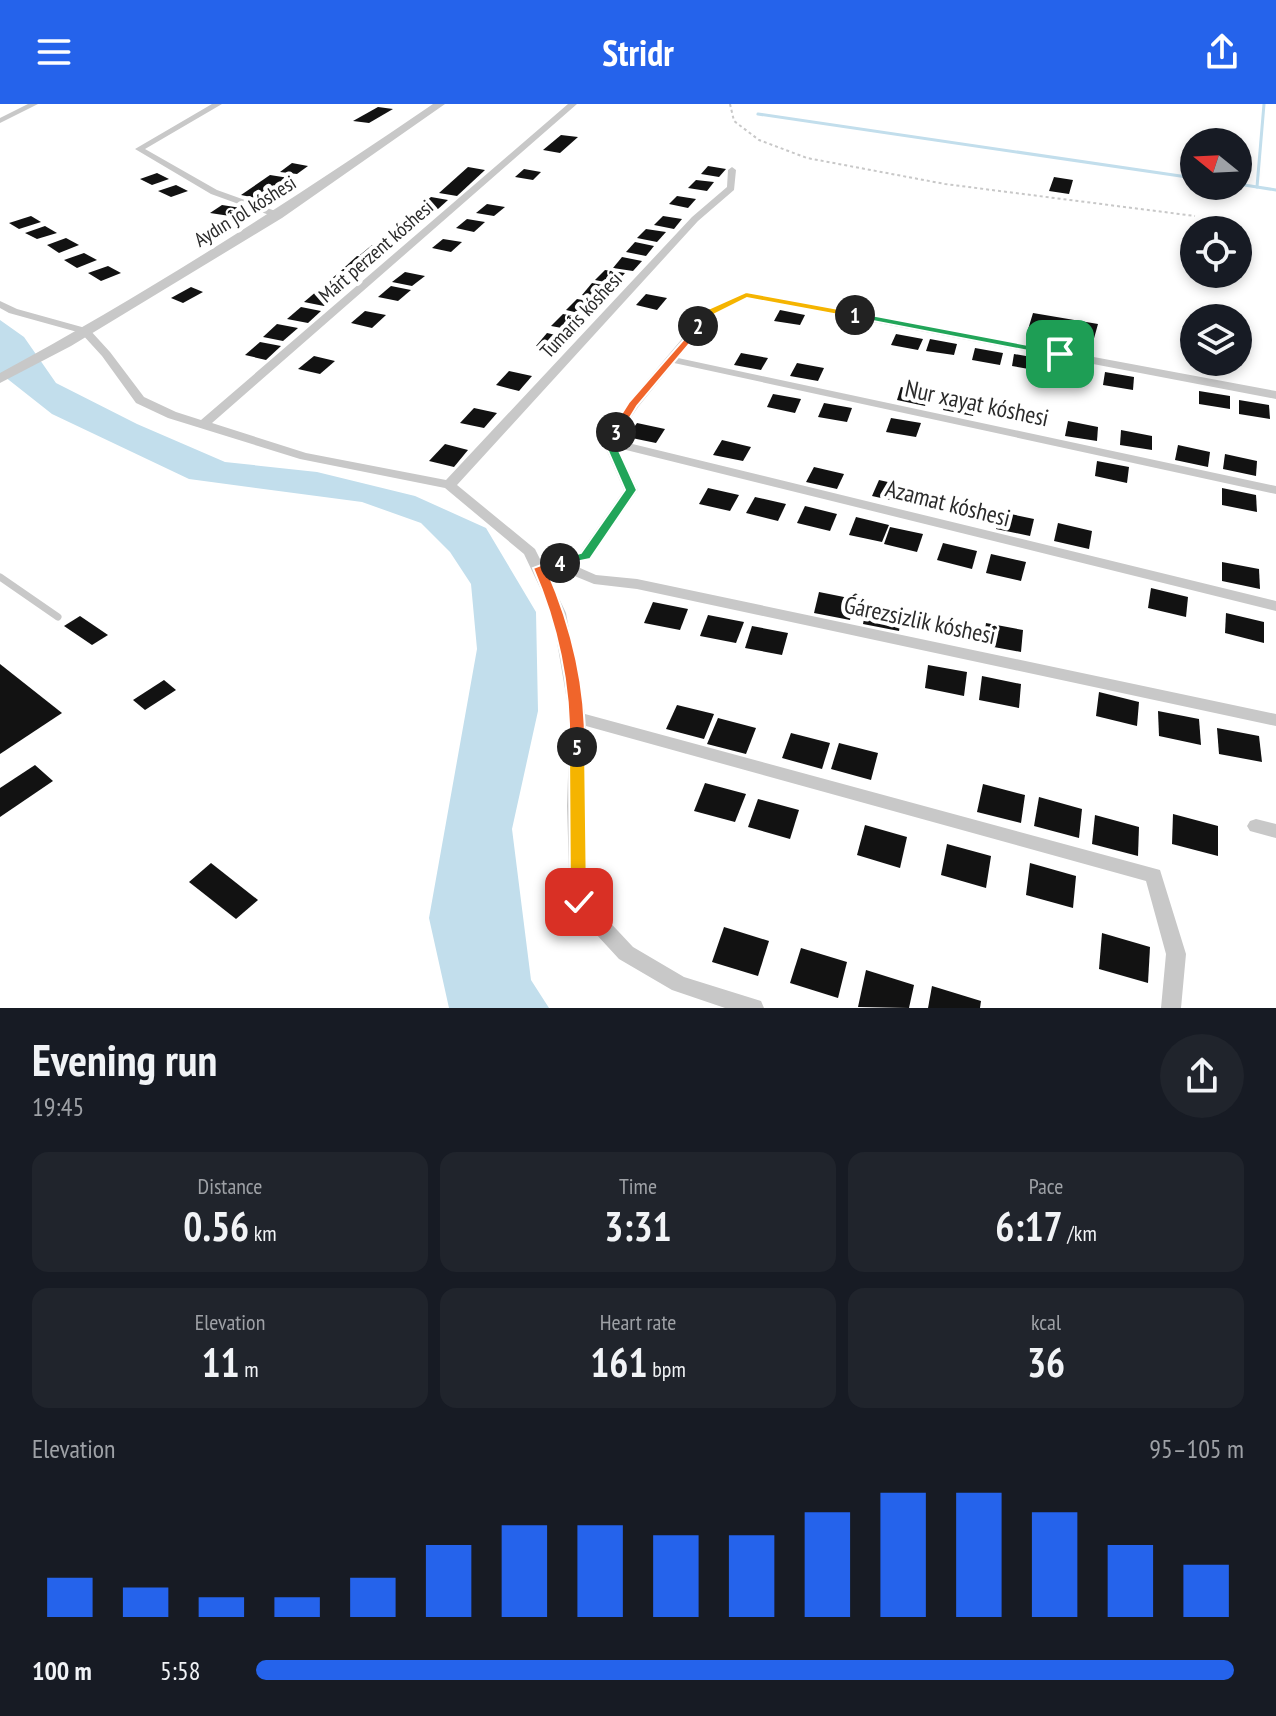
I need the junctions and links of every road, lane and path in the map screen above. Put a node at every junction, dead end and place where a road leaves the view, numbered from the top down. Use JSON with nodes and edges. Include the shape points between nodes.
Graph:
{"nodes":[{"id":1,"x":34,"y":104,"type":"edge"},
{"id":2,"x":218,"y":104,"type":"edge"},
{"id":3,"x":440,"y":104,"type":"edge"},
{"id":4,"x":573,"y":104,"type":"edge"},
{"id":5,"x":730,"y":104,"type":"edge"},
{"id":6,"x":1,"y":119,"type":"edge"},
{"id":7,"x":732,"y":170,"type":"dead end"},
{"id":8,"x":278,"y":215,"type":"junction"},
{"id":9,"x":1195,"y":216,"type":"dead end"},
{"id":10,"x":0,"y":304,"type":"edge"},
{"id":11,"x":85,"y":331,"type":"junction"},
{"id":12,"x":669,"y":359,"type":"junction"},
{"id":13,"x":0,"y":379,"type":"edge"},
{"id":14,"x":1276,"y":395,"type":"edge"},
{"id":15,"x":203,"y":425,"type":"junction"},
{"id":16,"x":609,"y":442,"type":"junction"},
{"id":17,"x":449,"y":485,"type":"junction"},
{"id":18,"x":1276,"y":490,"type":"edge"},
{"id":19,"x":557,"y":564,"type":"junction"},
{"id":20,"x":539,"y":568,"type":"junction"},
{"id":21,"x":0,"y":577,"type":"edge"},
{"id":22,"x":1276,"y":606,"type":"edge"},
{"id":23,"x":58,"y":617,"type":"dead end"},
{"id":24,"x":578,"y":718,"type":"junction"},
{"id":25,"x":1276,"y":720,"type":"edge"},
{"id":26,"x":1256,"y":826,"type":"dead end"},
{"id":27,"x":1276,"y":831,"type":"edge"},
{"id":28,"x":754,"y":1008,"type":"edge"},
{"id":29,"x":1171,"y":1008,"type":"edge"}],
"edges":[{"from":1,"to":6,"type":"street"},
{"from":2,"to":8,"type":"street","via":[[139,149],[214,192]]},
{"from":3,"to":8,"type":"street","name":"Aydın jol kóshesi"},
{"from":4,"to":15,"type":"street","name":"Márt perzent kóshesi"},
{"from":5,"to":9,"type":"path","via":[[734,121],[759,140],[807,158],[945,184]]},
{"from":7,"to":17,"type":"street","name":"Tumaris kóshesi","via":[[731,188],[695,219]]},
{"from":8,"to":11,"type":"street","name":"Aydın jol kóshesi"},
{"from":10,"to":11,"type":"street"},
{"from":11,"to":13,"type":"street","name":"Aydın jol kóshesi"},
{"from":11,"to":15,"type":"street","via":[[140,400]]},
{"from":12,"to":14,"type":"street","via":[[711,311],[746,295]]},
{"from":12,"to":16,"type":"street"},
{"from":12,"to":18,"type":"street","name":"Nur xayat kóshesi"},
{"from":15,"to":17,"type":"street","via":[[304,456]]},
{"from":16,"to":19,"type":"street","via":[[631,490],[585,556]]},
{"from":16,"to":22,"type":"street","name":"Azamat kóshesi"},
{"from":17,"to":20,"type":"street","via":[[530,552]]},
{"from":19,"to":20,"type":"street"},
{"from":19,"to":25,"type":"street","name":"Ǵárezsizlik kóshesi","via":[[594,579]]},
{"from":20,"to":24,"type":"street","via":[[559,613]]},
{"from":21,"to":23,"type":"lane"},
{"from":24,"to":28,"type":"street","via":[[579,902],[626,953],[679,984]]},
{"from":24,"to":29,"type":"street","via":[[1154,875],[1176,954]]},
{"from":26,"to":27,"type":"street"}]}
